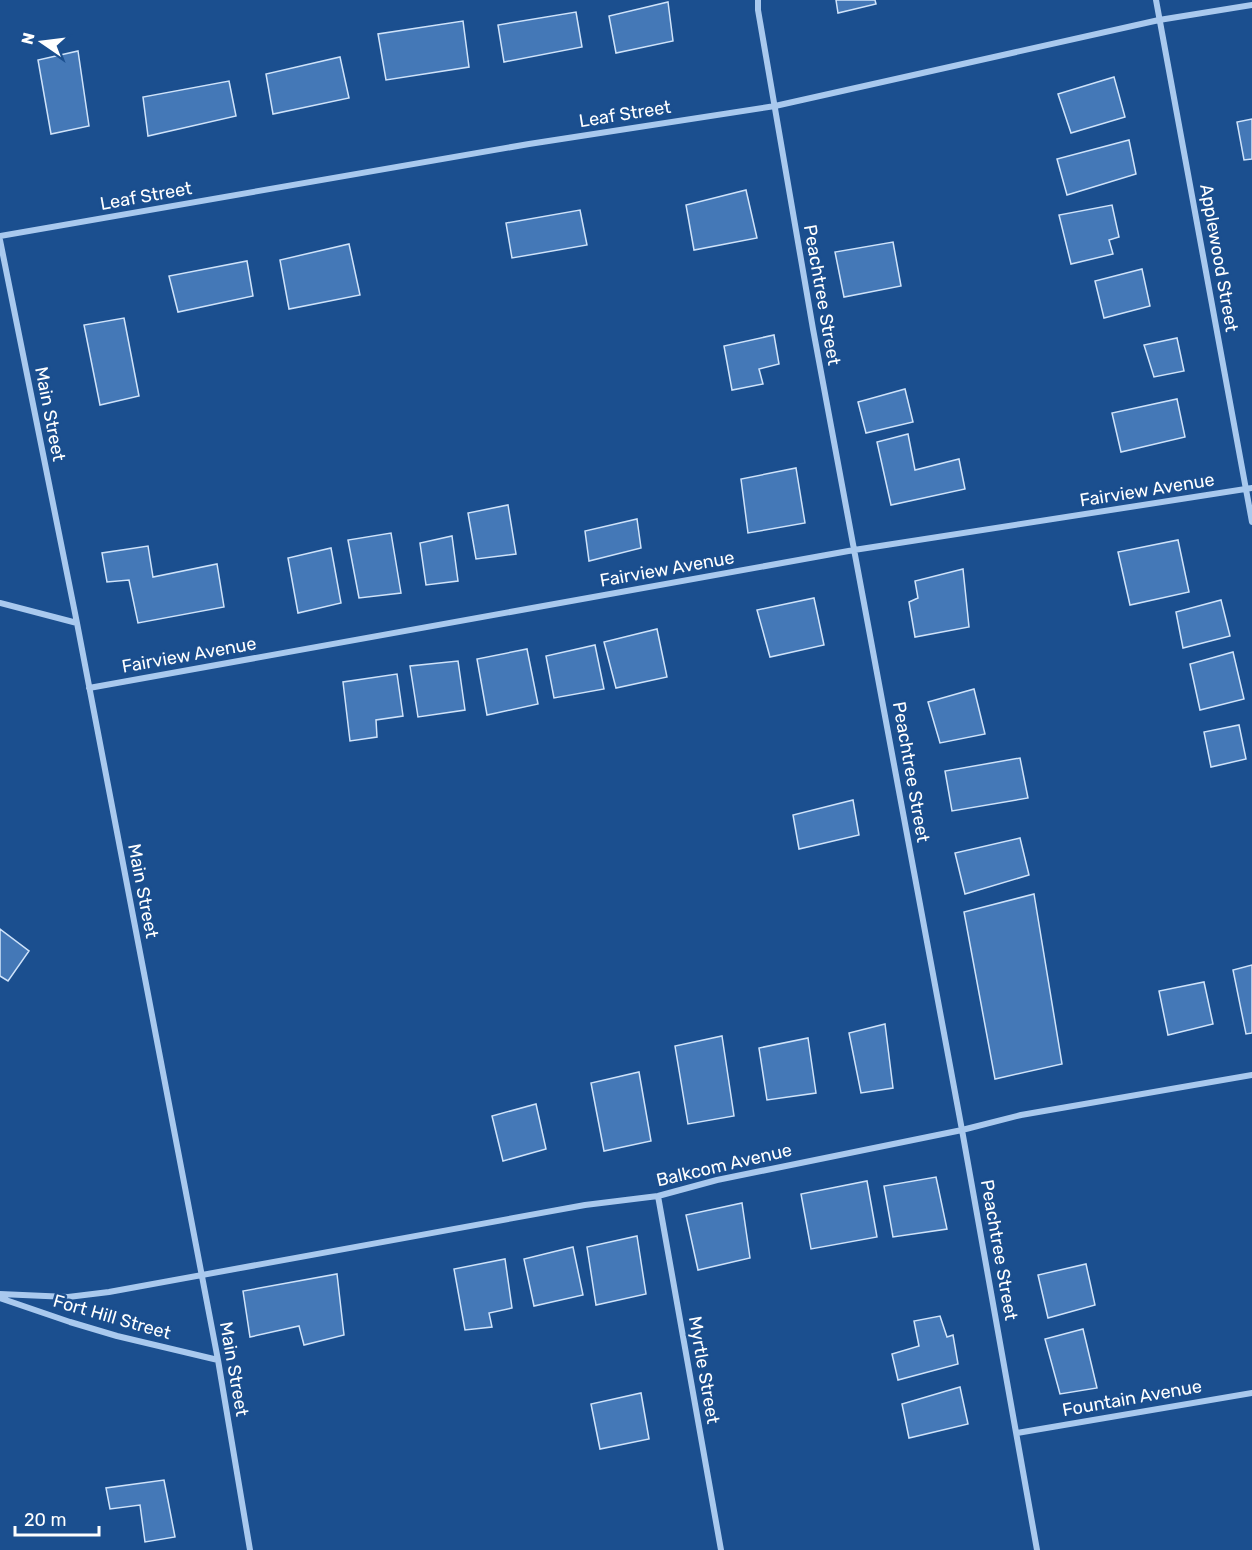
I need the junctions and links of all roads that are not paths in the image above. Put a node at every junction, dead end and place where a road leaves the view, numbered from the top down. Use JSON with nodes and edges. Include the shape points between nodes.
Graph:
{"nodes":[{"id":1,"x":758,"y":0,"type":"edge"},
{"id":2,"x":1156,"y":0,"type":"edge"},
{"id":3,"x":1252,"y":5,"type":"edge"},
{"id":4,"x":1159,"y":20,"type":"junction"},
{"id":5,"x":775,"y":106,"type":"junction"},
{"id":6,"x":0,"y":238,"type":"edge"},
{"id":7,"x":1249,"y":489,"type":"edge"},
{"id":8,"x":1252,"y":522,"type":"edge"},
{"id":9,"x":854,"y":550,"type":"junction"},
{"id":10,"x":0,"y":603,"type":"edge"},
{"id":11,"x":77,"y":623,"type":"junction"},
{"id":12,"x":89,"y":688,"type":"junction"},
{"id":13,"x":1252,"y":1075,"type":"edge"},
{"id":14,"x":962,"y":1130,"type":"junction"},
{"id":15,"x":658,"y":1196,"type":"junction"},
{"id":16,"x":201,"y":1275,"type":"junction"},
{"id":17,"x":0,"y":1296,"type":"edge"},
{"id":18,"x":218,"y":1360,"type":"junction"},
{"id":19,"x":1252,"y":1393,"type":"edge"},
{"id":20,"x":1017,"y":1433,"type":"junction"},
{"id":21,"x":250,"y":1550,"type":"edge"},
{"id":22,"x":721,"y":1550,"type":"edge"},
{"id":23,"x":1036,"y":1550,"type":"edge"}],
"edges":[{"from":1,"to":5,"type":"street","name":"Peachtree Street"},
{"from":2,"to":4,"type":"street","name":"Applewood Street"},
{"from":3,"to":4,"type":"street","name":"Leaf Street"},
{"from":4,"to":5,"type":"street","name":"Leaf Street"},
{"from":4,"to":7,"type":"street","name":"Applewood Street"},
{"from":5,"to":6,"type":"street","name":"Leaf Street","via":[[517,146]]},
{"from":5,"to":9,"type":"street","name":"Peachtree Street"},
{"from":6,"to":11,"type":"street","name":"Main Street"},
{"from":7,"to":8,"type":"street","name":"Applewood Street"},
{"from":7,"to":9,"type":"street","name":"Fairview Avenue"},
{"from":9,"to":12,"type":"street","name":"Fairview Avenue"},
{"from":9,"to":14,"type":"street","name":"Peachtree Street"},
{"from":10,"to":11,"type":"street"},
{"from":11,"to":12,"type":"street","name":"Main Street"},
{"from":12,"to":16,"type":"street","name":"Main Street"},
{"from":13,"to":14,"type":"street","name":"Balkcom Avenue","via":[[1021,1115]]},
{"from":14,"to":15,"type":"street","name":"Balkcom Avenue","via":[[717,1180]]},
{"from":14,"to":20,"type":"street","name":"Peachtree Street"},
{"from":15,"to":16,"type":"street","name":"Balkcom Avenue","via":[[585,1205]]},
{"from":15,"to":22,"type":"street","name":"Myrtle Street"},
{"from":16,"to":17,"type":"street","name":"Fort Hill Street","via":[[68,1297]]},
{"from":16,"to":18,"type":"street","name":"Main Street"},
{"from":17,"to":18,"type":"street","name":"Fort Hill Street","via":[[89,1328]]},
{"from":18,"to":21,"type":"street","name":"Main Street"},
{"from":19,"to":20,"type":"street","name":"Fountain Avenue"},
{"from":20,"to":23,"type":"street","name":"Peachtree Street"}]}
